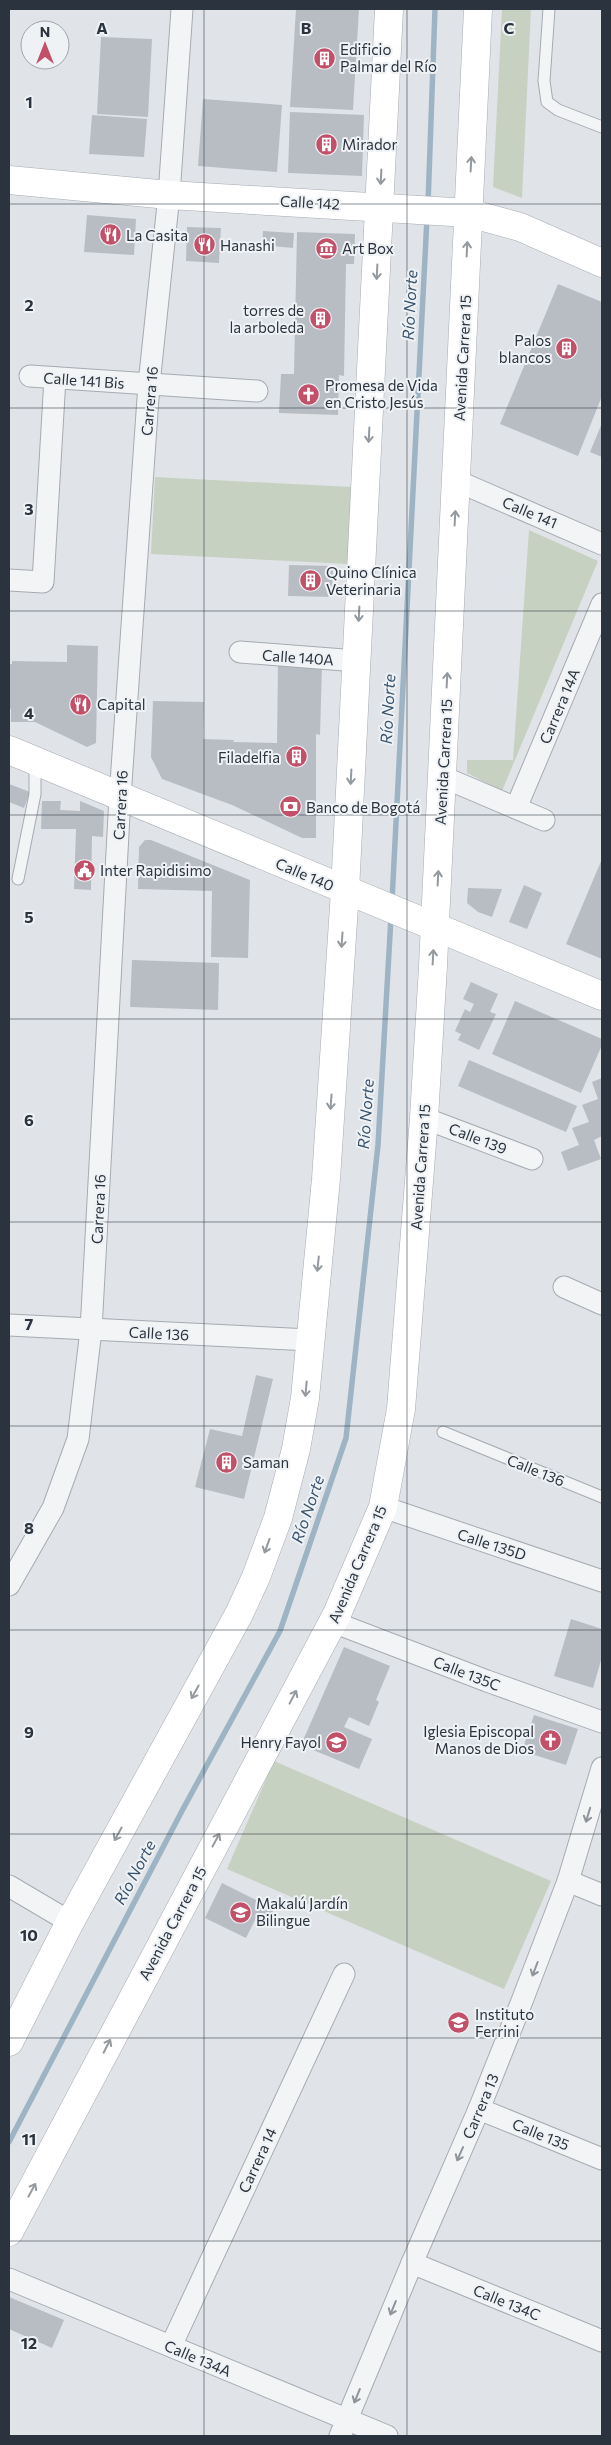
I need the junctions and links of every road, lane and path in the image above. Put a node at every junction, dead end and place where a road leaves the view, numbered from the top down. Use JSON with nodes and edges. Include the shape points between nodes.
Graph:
{"nodes":[{"id":1,"x":182,"y":9,"type":"edge"},
{"id":2,"x":389,"y":9,"type":"edge"},
{"id":3,"x":478,"y":9,"type":"edge"},
{"id":4,"x":549,"y":9,"type":"edge"},
{"id":5,"x":602,"y":127,"type":"edge"},
{"id":6,"x":9,"y":180,"type":"edge"},
{"id":7,"x":169,"y":195,"type":"junction"},
{"id":8,"x":385,"y":207,"type":"junction"},
{"id":9,"x":463,"y":212,"type":"junction"},
{"id":10,"x":602,"y":263,"type":"edge"},
{"id":11,"x":30,"y":376,"type":"dead end"},
{"id":12,"x":55,"y":378,"type":"junction"},
{"id":13,"x":149,"y":384,"type":"junction"},
{"id":14,"x":257,"y":391,"type":"dead end"},
{"id":15,"x":457,"y":481,"type":"junction"},
{"id":16,"x":602,"y":544,"type":"edge"},
{"id":17,"x":9,"y":580,"type":"edge"},
{"id":18,"x":602,"y":604,"type":"edge"},
{"id":19,"x":240,"y":652,"type":"dead end"},
{"id":20,"x":357,"y":661,"type":"junction"},
{"id":21,"x":9,"y":750,"type":"edge"},
{"id":22,"x":35,"y":762,"type":"junction"},
{"id":23,"x":443,"y":777,"type":"junction"},
{"id":24,"x":120,"y":797,"type":"junction"},
{"id":25,"x":516,"y":808,"type":"junction"},
{"id":26,"x":544,"y":820,"type":"dead end"},
{"id":27,"x":18,"y":879,"type":"dead end"},
{"id":28,"x":352,"y":894,"type":"junction"},
{"id":29,"x":429,"y":924,"type":"junction"},
{"id":30,"x":602,"y":996,"type":"edge"},
{"id":31,"x":424,"y":1118,"type":"junction"},
{"id":32,"x":532,"y":1159,"type":"dead end"},
{"id":33,"x":564,"y":1287,"type":"dead end"},
{"id":34,"x":602,"y":1304,"type":"edge"},
{"id":35,"x":9,"y":1325,"type":"edge"},
{"id":36,"x":91,"y":1330,"type":"junction"},
{"id":37,"x":310,"y":1340,"type":"junction"},
{"id":38,"x":443,"y":1432,"type":"dead end"},
{"id":39,"x":602,"y":1497,"type":"edge"},
{"id":40,"x":383,"y":1507,"type":"junction"},
{"id":41,"x":602,"y":1581,"type":"edge"},
{"id":42,"x":9,"y":1585,"type":"edge"},
{"id":43,"x":332,"y":1622,"type":"junction"},
{"id":44,"x":602,"y":1722,"type":"edge"},
{"id":45,"x":602,"y":1768,"type":"edge"},
{"id":46,"x":568,"y":1881,"type":"junction"},
{"id":47,"x":9,"y":1886,"type":"edge"},
{"id":48,"x":602,"y":1895,"type":"edge"},
{"id":49,"x":70,"y":1922,"type":"junction"},
{"id":50,"x":344,"y":1974,"type":"dead end"},
{"id":51,"x":9,"y":2042,"type":"edge"},
{"id":52,"x":480,"y":2109,"type":"junction"},
{"id":53,"x":602,"y":2159,"type":"edge"},
{"id":54,"x":9,"y":2232,"type":"edge"},
{"id":55,"x":412,"y":2263,"type":"junction"},
{"id":56,"x":9,"y":2280,"type":"edge"},
{"id":57,"x":602,"y":2341,"type":"edge"},
{"id":58,"x":171,"y":2346,"type":"junction"},
{"id":59,"x":344,"y":2428,"type":"edge"},
{"id":60,"x":387,"y":2436,"type":"edge"}],
"edges":[{"from":1,"to":7,"type":"street","name":"Carrera 16"},
{"from":2,"to":8,"type":"main road","one_way":true},
{"from":9,"to":3,"type":"main road","name":"Avenida Carrera 15","one_way":true},
{"from":4,"to":5,"type":"lane","via":[[544,81],[547,102],[558,110]]},
{"from":6,"to":7,"type":"main road","name":"Calle 142"},
{"from":7,"to":8,"type":"main road","name":"Calle 142"},
{"from":7,"to":13,"type":"street","name":"Carrera 16"},
{"from":8,"to":9,"type":"main road","name":"Calle 142"},
{"from":8,"to":20,"type":"main road","one_way":true},
{"from":9,"to":10,"type":"main road","name":"Calle 142","via":[[520,227]]},
{"from":15,"to":9,"type":"main road","name":"Avenida Carrera 15","one_way":true},
{"from":11,"to":12,"type":"street","name":"Calle 141 Bis"},
{"from":12,"to":13,"type":"street","name":"Calle 141 Bis"},
{"from":12,"to":17,"type":"street","via":[[43,582]]},
{"from":13,"to":14,"type":"street","name":"Calle 141 Bis"},
{"from":13,"to":24,"type":"street","name":"Carrera 16"},
{"from":15,"to":16,"type":"street","name":"Calle 141"},
{"from":23,"to":15,"type":"main road","name":"Avenida Carrera 15","one_way":true},
{"from":18,"to":25,"type":"street","name":"Carrera 14A"},
{"from":19,"to":20,"type":"street","name":"Calle 140A"},
{"from":20,"to":28,"type":"main road","one_way":true},
{"from":21,"to":22,"type":"main road","name":"Calle 140"},
{"from":22,"to":24,"type":"main road","name":"Calle 140"},
{"from":22,"to":27,"type":"lane","via":[[35,794]]},
{"from":23,"to":25,"type":"street"},
{"from":29,"to":23,"type":"main road","name":"Avenida Carrera 15","one_way":true},
{"from":24,"to":28,"type":"main road","name":"Calle 140"},
{"from":24,"to":36,"type":"street","name":"Carrera 16"},
{"from":25,"to":26,"type":"street"},
{"from":28,"to":29,"type":"main road","name":"Calle 140"},
{"from":28,"to":37,"type":"main road","one_way":true},
{"from":29,"to":30,"type":"main road","name":"Calle 140"},
{"from":31,"to":29,"type":"main road","name":"Avenida Carrera 15","one_way":true},
{"from":31,"to":32,"type":"street","name":"Calle 139"},
{"from":31,"to":40,"type":"main road","name":"Avenida Carrera 15","via":[[401,1409]]},
{"from":33,"to":34,"type":"street"},
{"from":35,"to":36,"type":"street","name":"Calle 136"},
{"from":36,"to":37,"type":"street","name":"Calle 136"},
{"from":36,"to":42,"type":"street","name":"Carrera 16","via":[[78,1439],[53,1508]]},
{"from":37,"to":49,"type":"main road","one_way":true,"via":[[296,1449],[278,1518],[256,1577],[239,1614]]},
{"from":38,"to":39,"type":"lane","name":"Calle 136"},
{"from":40,"to":41,"type":"street","name":"Calle 135D"},
{"from":40,"to":43,"type":"main road","name":"Avenida Carrera 15"},
{"from":43,"to":44,"type":"street","name":"Calle 135C"},
{"from":54,"to":43,"type":"main road","name":"Avenida Carrera 15","one_way":true},
{"from":45,"to":46,"type":"street","name":"Carrera 13","one_way":true},
{"from":46,"to":48,"type":"street"},
{"from":46,"to":52,"type":"street","name":"Carrera 13","one_way":true},
{"from":47,"to":49,"type":"street"},
{"from":49,"to":51,"type":"main road"},
{"from":50,"to":58,"type":"street","name":"Carrera 14"},
{"from":52,"to":53,"type":"street","name":"Calle 135"},
{"from":52,"to":55,"type":"street","name":"Carrera 13","one_way":true},
{"from":55,"to":57,"type":"street","name":"Calle 134C"},
{"from":55,"to":59,"type":"street","name":"Carrera 13","one_way":true},
{"from":56,"to":58,"type":"street","name":"Calle 134A"},
{"from":58,"to":59,"type":"street","name":"Calle 134A"},
{"from":59,"to":60,"type":"street","name":"Calle 134A"}]}
